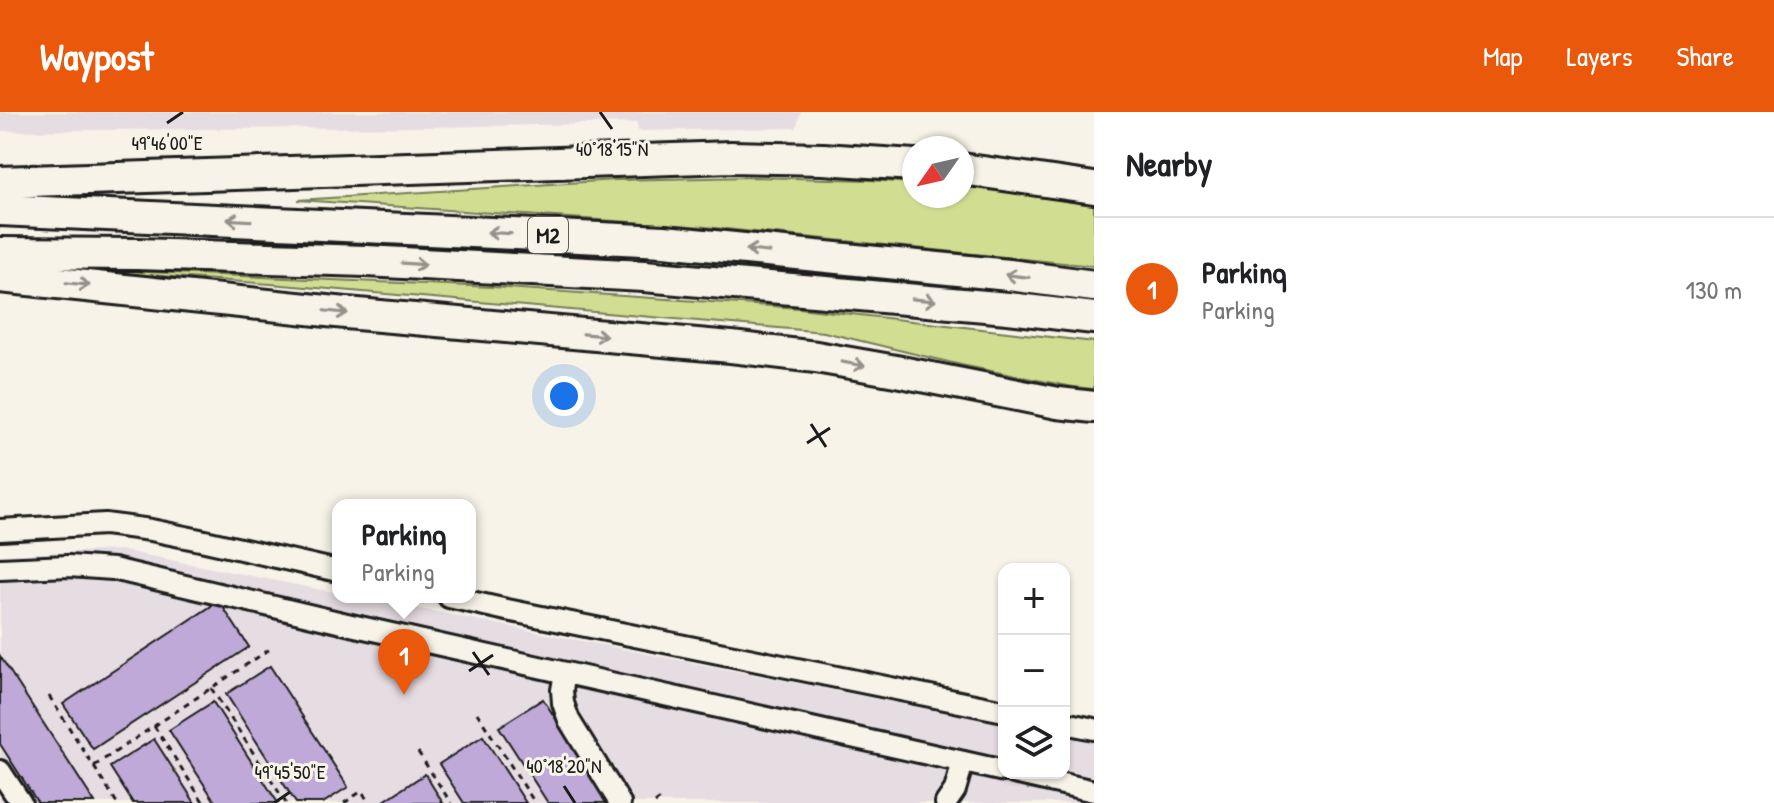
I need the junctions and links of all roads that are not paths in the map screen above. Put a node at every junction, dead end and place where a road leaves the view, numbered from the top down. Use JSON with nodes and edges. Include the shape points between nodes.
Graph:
{"nodes":[{"id":1,"x":902,"y":164,"type":"edge"},
{"id":2,"x":974,"y":169,"type":"edge"},
{"id":3,"x":1094,"y":169,"type":"edge"},
{"id":4,"x":974,"y":170,"type":"edge"},
{"id":5,"x":0,"y":182,"type":"edge"},
{"id":6,"x":1094,"y":188,"type":"edge"},
{"id":7,"x":0,"y":210,"type":"edge"},
{"id":8,"x":0,"y":253,"type":"edge"},
{"id":9,"x":0,"y":277,"type":"edge"},
{"id":10,"x":1094,"y":286,"type":"edge"},
{"id":11,"x":1094,"y":318,"type":"edge"},
{"id":12,"x":1094,"y":407,"type":"edge"},
{"id":13,"x":0,"y":530,"type":"edge"},
{"id":14,"x":0,"y":569,"type":"edge"},
{"id":15,"x":332,"y":570,"type":"edge"},
{"id":16,"x":476,"y":603,"type":"edge"},
{"id":17,"x":565,"y":673,"type":"junction"},
{"id":18,"x":998,"y":710,"type":"edge"},
{"id":19,"x":1070,"y":724,"type":"edge"},
{"id":20,"x":1094,"y":729,"type":"edge"},
{"id":21,"x":963,"y":762,"type":"junction"},
{"id":22,"x":998,"y":770,"type":"edge"},
{"id":23,"x":0,"y":771,"type":"edge"},
{"id":24,"x":1041,"y":779,"type":"edge"},
{"id":25,"x":1094,"y":791,"type":"edge"},
{"id":26,"x":21,"y":803,"type":"edge"},
{"id":27,"x":620,"y":803,"type":"edge"},
{"id":28,"x":946,"y":803,"type":"edge"}],
"edges":[{"from":1,"to":5,"type":"highway","via":[[731,157]]},
{"from":2,"to":3,"type":"highway"},
{"from":4,"to":6,"type":"highway"},
{"from":10,"to":7,"type":"highway","number":"M2","one_way":true,"via":[[664,241]]},
{"from":8,"to":11,"type":"highway","number":"M2","one_way":true,"via":[[366,261],[644,276]]},
{"from":9,"to":12,"type":"highway","one_way":true,"via":[[745,349]]},
{"from":13,"to":15,"type":"street","via":[[105,524]]},
{"from":14,"to":17,"type":"street","via":[[113,569]]},
{"from":16,"to":18,"type":"street"},
{"from":17,"to":21,"type":"street"},
{"from":17,"to":27,"type":"street","via":[[563,703],[569,720]]},
{"from":19,"to":20,"type":"street"},
{"from":21,"to":22,"type":"street"},
{"from":21,"to":28,"type":"street"},
{"from":23,"to":26,"type":"street"},
{"from":24,"to":25,"type":"street"}]}
